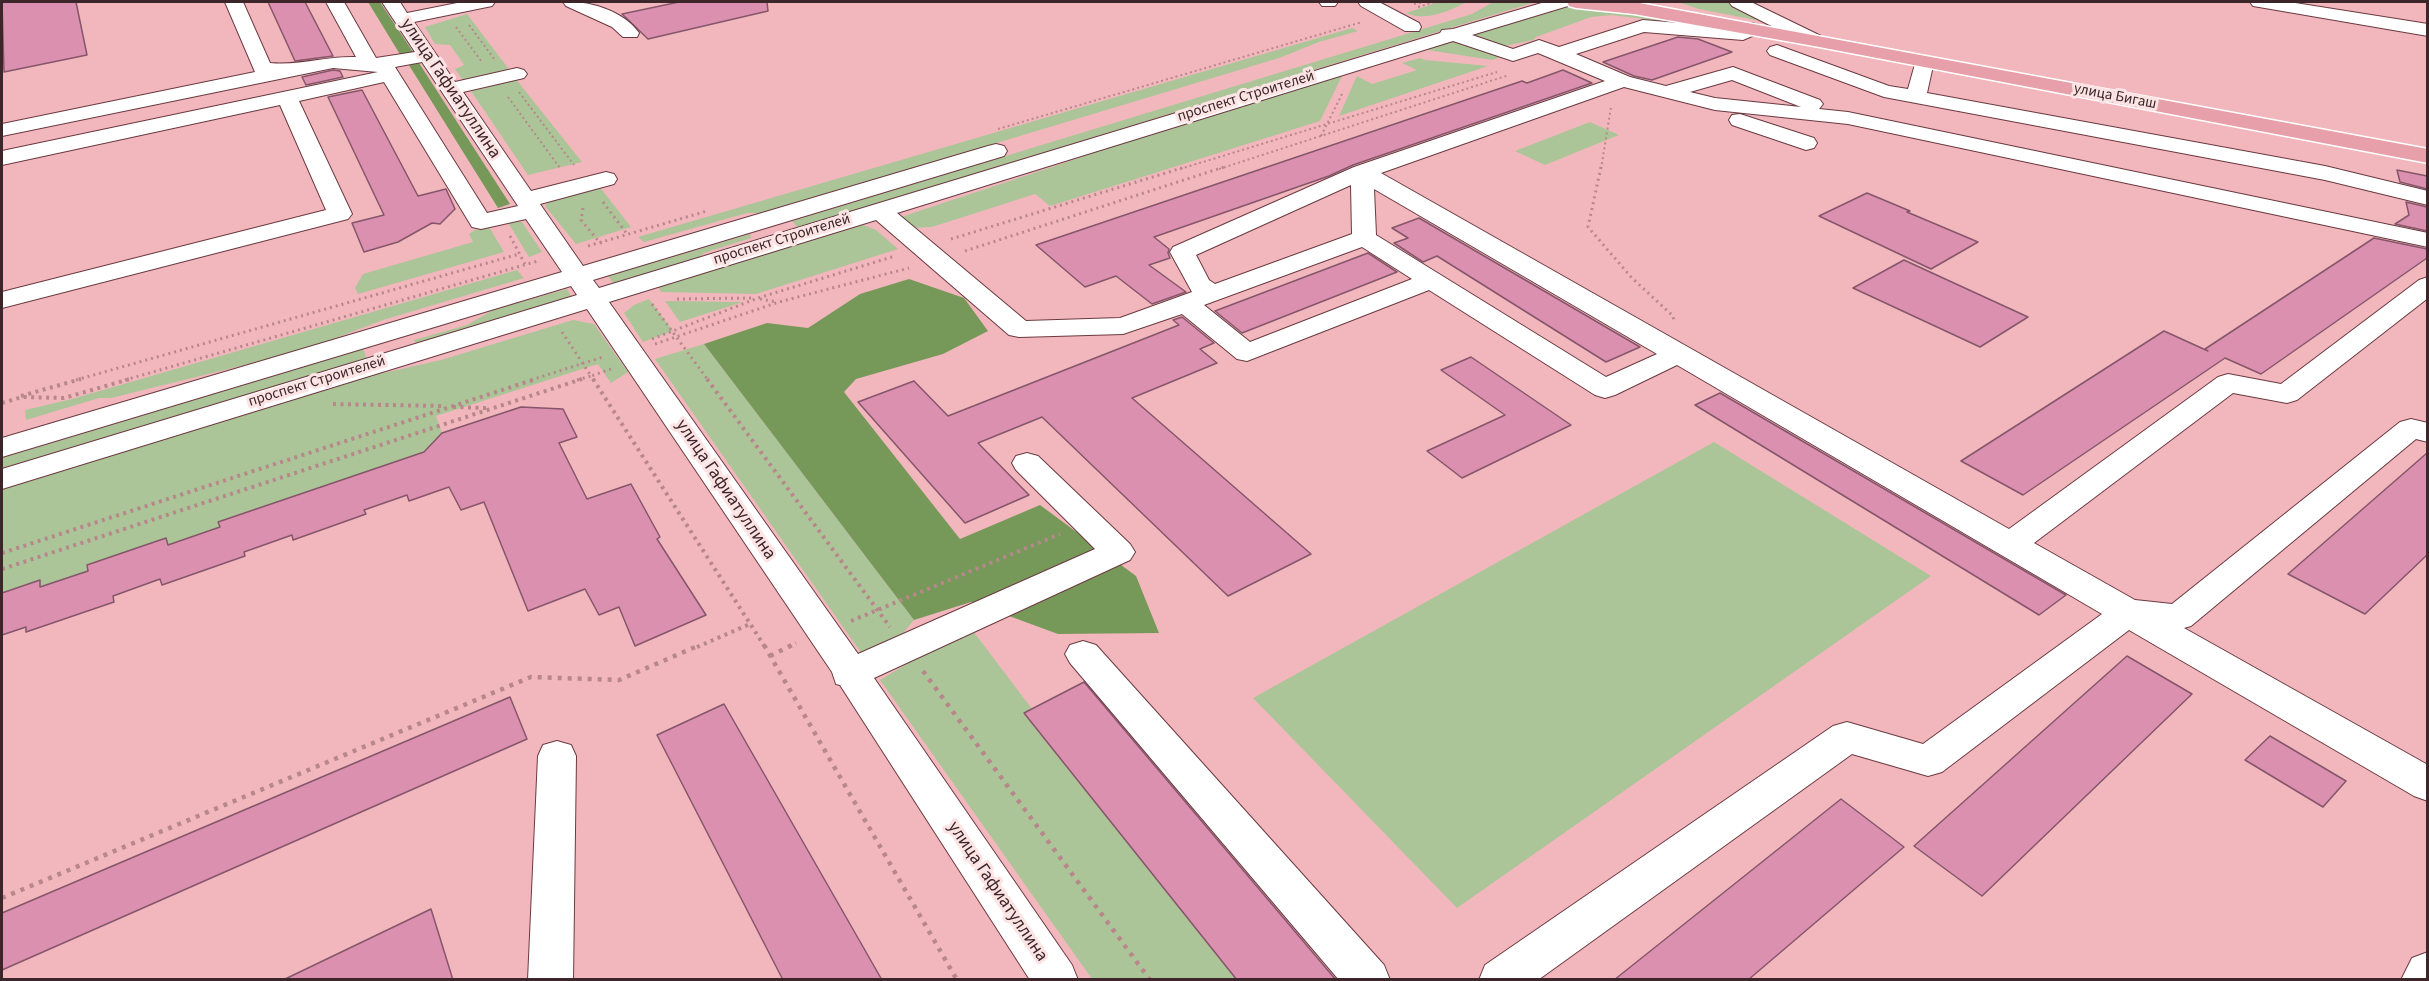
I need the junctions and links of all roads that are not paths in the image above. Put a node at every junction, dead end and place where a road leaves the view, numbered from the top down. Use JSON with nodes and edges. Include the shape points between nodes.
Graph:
{"nodes":[{"id":1,"x":234,"y":2,"type":"edge"},
{"id":2,"x":335,"y":2,"type":"edge"},
{"id":3,"x":486,"y":2,"type":"edge"},
{"id":4,"x":572,"y":2,"type":"edge"},
{"id":5,"x":1367,"y":2,"type":"edge"},
{"id":6,"x":1562,"y":2,"type":"edge"},
{"id":7,"x":1576,"y":2,"type":"edge"},
{"id":8,"x":1670,"y":2,"type":"edge"},
{"id":9,"x":1738,"y":2,"type":"edge"},
{"id":10,"x":2259,"y":2,"type":"edge"},
{"id":11,"x":397,"y":10,"type":"edge"},
{"id":12,"x":1466,"y":11,"type":"dead end"},
{"id":13,"x":1412,"y":27,"type":"junction"},
{"id":14,"x":1752,"y":29,"type":"junction"},
{"id":15,"x":2427,"y":30,"type":"edge"},
{"id":16,"x":630,"y":33,"type":"dead end"},
{"id":17,"x":1449,"y":34,"type":"junction"},
{"id":18,"x":1383,"y":36,"type":"dead end"},
{"id":19,"x":1808,"y":39,"type":"junction"},
{"id":20,"x":1777,"y":51,"type":"dead end"},
{"id":21,"x":1558,"y":54,"type":"junction"},
{"id":22,"x":428,"y":55,"type":"junction"},
{"id":23,"x":1924,"y":61,"type":"junction"},
{"id":24,"x":381,"y":68,"type":"junction"},
{"id":25,"x":289,"y":71,"type":"junction"},
{"id":26,"x":512,"y":75,"type":"road end"},
{"id":27,"x":1623,"y":81,"type":"junction"},
{"id":28,"x":451,"y":89,"type":"junction"},
{"id":29,"x":1663,"y":93,"type":"junction"},
{"id":30,"x":72,"y":96,"type":"dead end"},
{"id":31,"x":287,"y":97,"type":"junction"},
{"id":32,"x":1916,"y":97,"type":"junction"},
{"id":33,"x":1848,"y":118,"type":"junction"},
{"id":34,"x":2,"y":130,"type":"edge"},
{"id":35,"x":1806,"y":142,"type":"dead end"},
{"id":36,"x":1015,"y":145,"type":"dead end"},
{"id":37,"x":2427,"y":156,"type":"edge"},
{"id":38,"x":2,"y":158,"type":"edge"},
{"id":39,"x":1362,"y":171,"type":"junction"},
{"id":40,"x":589,"y":183,"type":"road end"},
{"id":41,"x":2427,"y":198,"type":"edge"},
{"id":42,"x":529,"y":205,"type":"junction"},
{"id":43,"x":879,"y":210,"type":"junction"},
{"id":44,"x":763,"y":221,"type":"junction"},
{"id":45,"x":1365,"y":238,"type":"junction"},
{"id":46,"x":781,"y":240,"type":"junction"},
{"id":47,"x":2427,"y":240,"type":"edge"},
{"id":48,"x":1432,"y":280,"type":"junction"},
{"id":49,"x":2427,"y":285,"type":"edge"},
{"id":50,"x":585,"y":287,"type":"junction"},
{"id":51,"x":1211,"y":293,"type":"junction"},
{"id":52,"x":2,"y":300,"type":"edge"},
{"id":53,"x":1185,"y":303,"type":"junction"},
{"id":54,"x":391,"y":346,"type":"junction"},
{"id":55,"x":1680,"y":353,"type":"junction"},
{"id":56,"x":2427,"y":433,"type":"edge"},
{"id":57,"x":2,"y":448,"type":"edge"},
{"id":58,"x":1027,"y":463,"type":"dead end"},
{"id":59,"x":2,"y":479,"type":"edge"},
{"id":60,"x":2012,"y":544,"type":"junction"},
{"id":61,"x":2129,"y":612,"type":"junction"},
{"id":62,"x":1083,"y":654,"type":"dead end"},
{"id":63,"x":849,"y":674,"type":"junction"},
{"id":64,"x":557,"y":756,"type":"dead end"},
{"id":65,"x":2427,"y":785,"type":"edge"},
{"id":66,"x":2427,"y":972,"type":"edge"},
{"id":67,"x":550,"y":980,"type":"edge"},
{"id":68,"x":1056,"y":980,"type":"edge"},
{"id":69,"x":1368,"y":980,"type":"edge"},
{"id":70,"x":1501,"y":980,"type":"edge"},
{"id":71,"x":2423,"y":980,"type":"edge"}],
"edges":[{"from":1,"to":25,"type":"street","via":[[262,68]]},
{"from":2,"to":24,"type":"street"},
{"from":3,"to":11,"type":"street","via":[[455,8]]},
{"from":4,"to":16,"type":"street","via":[[619,23]]},
{"from":5,"to":13,"type":"street"},
{"from":6,"to":17,"type":"street","name":"проспект Строителей"},
{"from":7,"to":14,"type":"main road","name":"улица Бигаш"},
{"from":8,"to":19,"type":"main road","name":"улица Бигаш"},
{"from":9,"to":19,"type":"street"},
{"from":10,"to":15,"type":"street"},
{"from":11,"to":22,"type":"street","name":"улица Гафиатуллина"},
{"from":12,"to":13,"type":"street"},
{"from":13,"to":18,"type":"street"},
{"from":14,"to":19,"type":"main road","name":"улица Бигаш"},
{"from":14,"to":21,"type":"street","via":[[1743,34],[1643,26]]},
{"from":17,"to":21,"type":"street","via":[[1513,55],[1539,46]]},
{"from":17,"to":43,"type":"street","name":"проспект Строителей"},
{"from":19,"to":23,"type":"main road","name":"улица Бигаш"},
{"from":20,"to":32,"type":"street","via":[[1884,91]]},
{"from":21,"to":27,"type":"street"},
{"from":22,"to":24,"type":"street"},
{"from":22,"to":28,"type":"street","name":"улица Гафиатуллина"},
{"from":23,"to":32,"type":"street"},
{"from":23,"to":37,"type":"main road","name":"улица Бигаш"},
{"from":24,"to":25,"type":"street","via":[[333,62]]},
{"from":24,"to":31,"type":"street"},
{"from":24,"to":42,"type":"street","via":[[481,222]]},
{"from":25,"to":30,"type":"street"},
{"from":25,"to":34,"type":"street"},
{"from":26,"to":28,"type":"street"},
{"from":27,"to":29,"type":"street"},
{"from":27,"to":39,"type":"street"},
{"from":28,"to":42,"type":"street","name":"улица Гафиатуллина"},
{"from":29,"to":33,"type":"street","via":[[1715,105]]},
{"from":29,"to":33,"type":"street","via":[[1732,74]]},
{"from":29,"to":35,"type":"street"},
{"from":31,"to":38,"type":"street"},
{"from":31,"to":52,"type":"street","via":[[340,214]]},
{"from":32,"to":41,"type":"street","via":[[2325,173]]},
{"from":33,"to":47,"type":"street"},
{"from":36,"to":44,"type":"street","name":"проспект Строителей"},
{"from":39,"to":45,"type":"street"},
{"from":39,"to":51,"type":"street","via":[[1182,252],[1199,285]]},
{"from":39,"to":55,"type":"street"},
{"from":40,"to":42,"type":"street"},
{"from":42,"to":50,"type":"street","name":"улица Гафиатуллина"},
{"from":43,"to":46,"type":"street","name":"проспект Строителей"},
{"from":43,"to":53,"type":"street","via":[[1019,329],[1123,326]]},
{"from":44,"to":46,"type":"street"},
{"from":44,"to":50,"type":"street","name":"проспект Строителей"},
{"from":45,"to":48,"type":"street"},
{"from":45,"to":51,"type":"street"},
{"from":46,"to":50,"type":"street","name":"проспект Строителей"},
{"from":48,"to":53,"type":"street","via":[[1247,352]]},
{"from":48,"to":55,"type":"street","via":[[1605,389]]},
{"from":49,"to":60,"type":"street","via":[[2287,394],[2228,383]]},
{"from":50,"to":54,"type":"street","name":"проспект Строителей"},
{"from":50,"to":63,"type":"street","name":"улица Гафиатуллина","via":[[824,632]]},
{"from":51,"to":53,"type":"street"},
{"from":54,"to":57,"type":"street","name":"проспект Строителей"},
{"from":54,"to":59,"type":"street","name":"проспект Строителей"},
{"from":55,"to":60,"type":"street"},
{"from":56,"to":61,"type":"street","via":[[2411,428],[2179,617]]},
{"from":58,"to":63,"type":"street","via":[[1118,552]]},
{"from":60,"to":61,"type":"street"},
{"from":61,"to":65,"type":"street"},
{"from":61,"to":70,"type":"street","via":[[1928,761],[1847,737]]},
{"from":62,"to":69,"type":"street"},
{"from":63,"to":68,"type":"street","name":"улица Гафиатуллина"},
{"from":64,"to":67,"type":"street"},
{"from":66,"to":71,"type":"street"}]}
